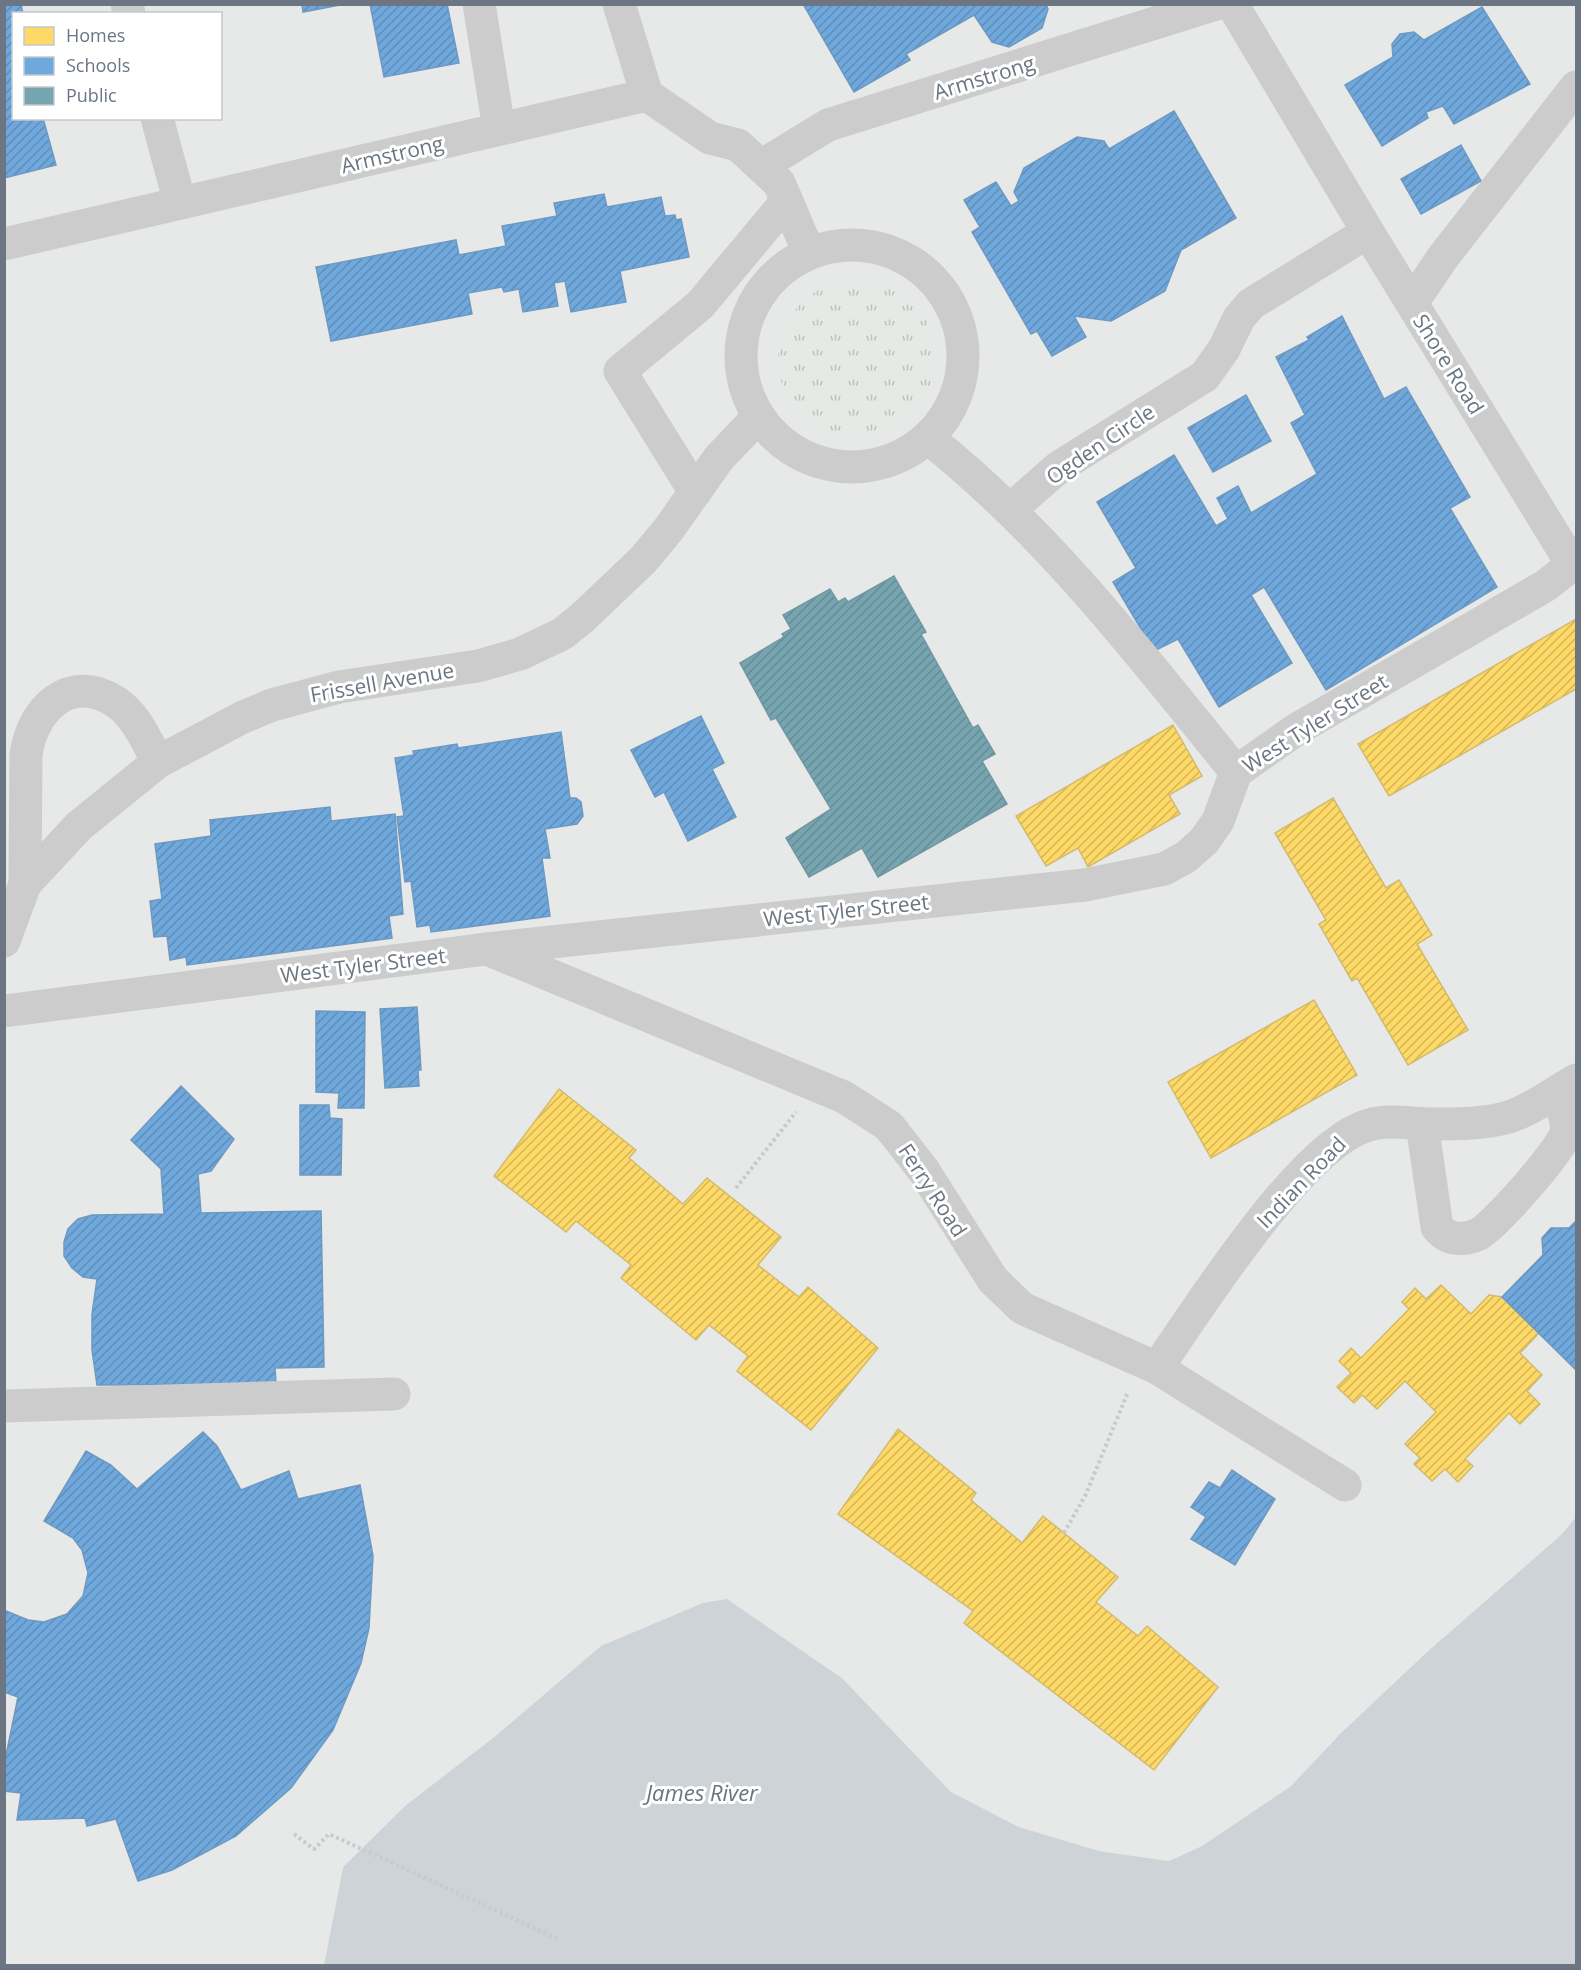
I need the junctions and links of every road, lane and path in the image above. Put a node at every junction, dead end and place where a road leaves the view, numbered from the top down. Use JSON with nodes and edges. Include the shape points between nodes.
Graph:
{"nodes":[{"id":1,"x":479,"y":4,"type":"edge"},
{"id":2,"x":619,"y":4,"type":"edge"},
{"id":3,"x":1215,"y":4,"type":"edge"},
{"id":4,"x":1232,"y":4,"type":"edge"},
{"id":5,"x":1576,"y":87,"type":"edge"},
{"id":6,"x":647,"y":95,"type":"junction"},
{"id":7,"x":158,"y":120,"type":"edge"},
{"id":8,"x":500,"y":129,"type":"junction"},
{"id":9,"x":761,"y":166,"type":"junction"},
{"id":10,"x":787,"y":201,"type":"junction"},
{"id":11,"x":180,"y":204,"type":"junction"},
{"id":12,"x":1368,"y":232,"type":"junction"},
{"id":13,"x":4,"y":244,"type":"edge"},
{"id":14,"x":809,"y":254,"type":"junction"},
{"id":15,"x":1412,"y":303,"type":"junction"},
{"id":16,"x":758,"y":417,"type":"junction"},
{"id":17,"x":928,"y":438,"type":"junction"},
{"id":18,"x":695,"y":492,"type":"junction"},
{"id":19,"x":1011,"y":509,"type":"junction"},
{"id":20,"x":1574,"y":563,"type":"edge"},
{"id":21,"x":158,"y":762,"type":"junction"},
{"id":22,"x":1236,"y":772,"type":"junction"},
{"id":23,"x":26,"y":884,"type":"junction"},
{"id":24,"x":4,"y":941,"type":"edge"},
{"id":25,"x":486,"y":948,"type":"junction"},
{"id":26,"x":4,"y":1011,"type":"edge"},
{"id":27,"x":816,"y":1086,"type":"junction"},
{"id":28,"x":1565,"y":1086,"type":"edge"},
{"id":29,"x":1422,"y":1124,"type":"junction"},
{"id":30,"x":736,"y":1188,"type":"dead end"},
{"id":31,"x":1149,"y":1364,"type":"junction"},
{"id":32,"x":394,"y":1394,"type":"dead end"},
{"id":33,"x":4,"y":1406,"type":"edge"},
{"id":34,"x":1345,"y":1485,"type":"dead end"},
{"id":35,"x":1064,"y":1533,"type":"dead end"},
{"id":36,"x":294,"y":1834,"type":"dead end"},
{"id":37,"x":560,"y":1940,"type":"dead end"}],
"edges":[{"from":1,"to":8,"type":"street"},
{"from":2,"to":6,"type":"street"},
{"from":3,"to":9,"type":"street","name":"Armstrong","via":[[828,125]]},
{"from":4,"to":12,"type":"street"},
{"from":5,"to":15,"type":"street","name":"Shore Road","via":[[1443,257]]},
{"from":6,"to":8,"type":"street","name":"Armstrong"},
{"from":6,"to":9,"type":"street","via":[[710,138],[738,145]]},
{"from":7,"to":11,"type":"street"},
{"from":8,"to":11,"type":"street","name":"Armstrong"},
{"from":9,"to":10,"type":"street","via":[[779,183]]},
{"from":10,"to":14,"type":"street"},
{"from":10,"to":18,"type":"street","via":[[700,305],[620,371]]},
{"from":11,"to":13,"type":"street","name":"Armstrong"},
{"from":12,"to":15,"type":"street"},
{"from":12,"to":19,"type":"street","name":"Ogden Circle","via":[[1251,304],[1205,376],[1059,467]]},
{"from":14,"to":16,"type":"street","via":[[781,270],[759,294],[745,323],[740,355],[745,387]]},
{"from":14,"to":17,"type":"street","via":[[847,244],[885,250],[920,267],[946,296],[961,331],[963,370],[952,407]]},
{"from":15,"to":20,"type":"street","name":"Shore Road"},
{"from":16,"to":17,"type":"street","via":[[785,445],[819,463],[858,467],[896,459]]},
{"from":16,"to":18,"type":"street","name":"Frissell Avenue","via":[[719,458]]},
{"from":17,"to":19,"type":"street"},
{"from":18,"to":21,"type":"street","name":"Frissell Avenue","via":[[634,570],[582,618],[549,642],[478,666],[339,687],[294,698],[251,713]]},
{"from":19,"to":22,"type":"street","via":[[1084,586]]},
{"from":20,"to":22,"type":"street","name":"West Tyler Street","via":[[1545,585],[1297,729]]},
{"from":21,"to":23,"type":"street","name":"Frissell Avenue","via":[[79,826]]},
{"from":21,"to":23,"type":"street","via":[[130,714],[117,702],[83,692],[59,697],[48,705],[28,737]]},
{"from":22,"to":25,"type":"street","name":"West Tyler Street","via":[[1218,821],[1204,841],[1164,869],[1085,885]]},
{"from":23,"to":24,"type":"street","name":"Frissell Avenue"},
{"from":25,"to":26,"type":"street","name":"West Tyler Street"},
{"from":25,"to":27,"type":"street","name":"Ferry Road"},
{"from":27,"to":30,"type":"path"},
{"from":27,"to":31,"type":"street","name":"Ferry Road","via":[[844,1097],[889,1126],[924,1170],[979,1261],[1007,1296],[1040,1318]]},
{"from":28,"to":29,"type":"street","name":"Indian Road","via":[[1498,1120]]},
{"from":28,"to":29,"type":"street","via":[[1566,1125],[1558,1150],[1488,1227],[1468,1238],[1449,1237],[1437,1227]]},
{"from":29,"to":31,"type":"street","name":"Indian Road","via":[[1377,1123],[1356,1129],[1333,1144],[1275,1205]]},
{"from":31,"to":34,"type":"street","name":"Ferry Road"},
{"from":31,"to":35,"type":"path"},
{"from":32,"to":33,"type":"street"},
{"from":36,"to":37,"type":"path","via":[[314,1849],[329,1834]]}]}
